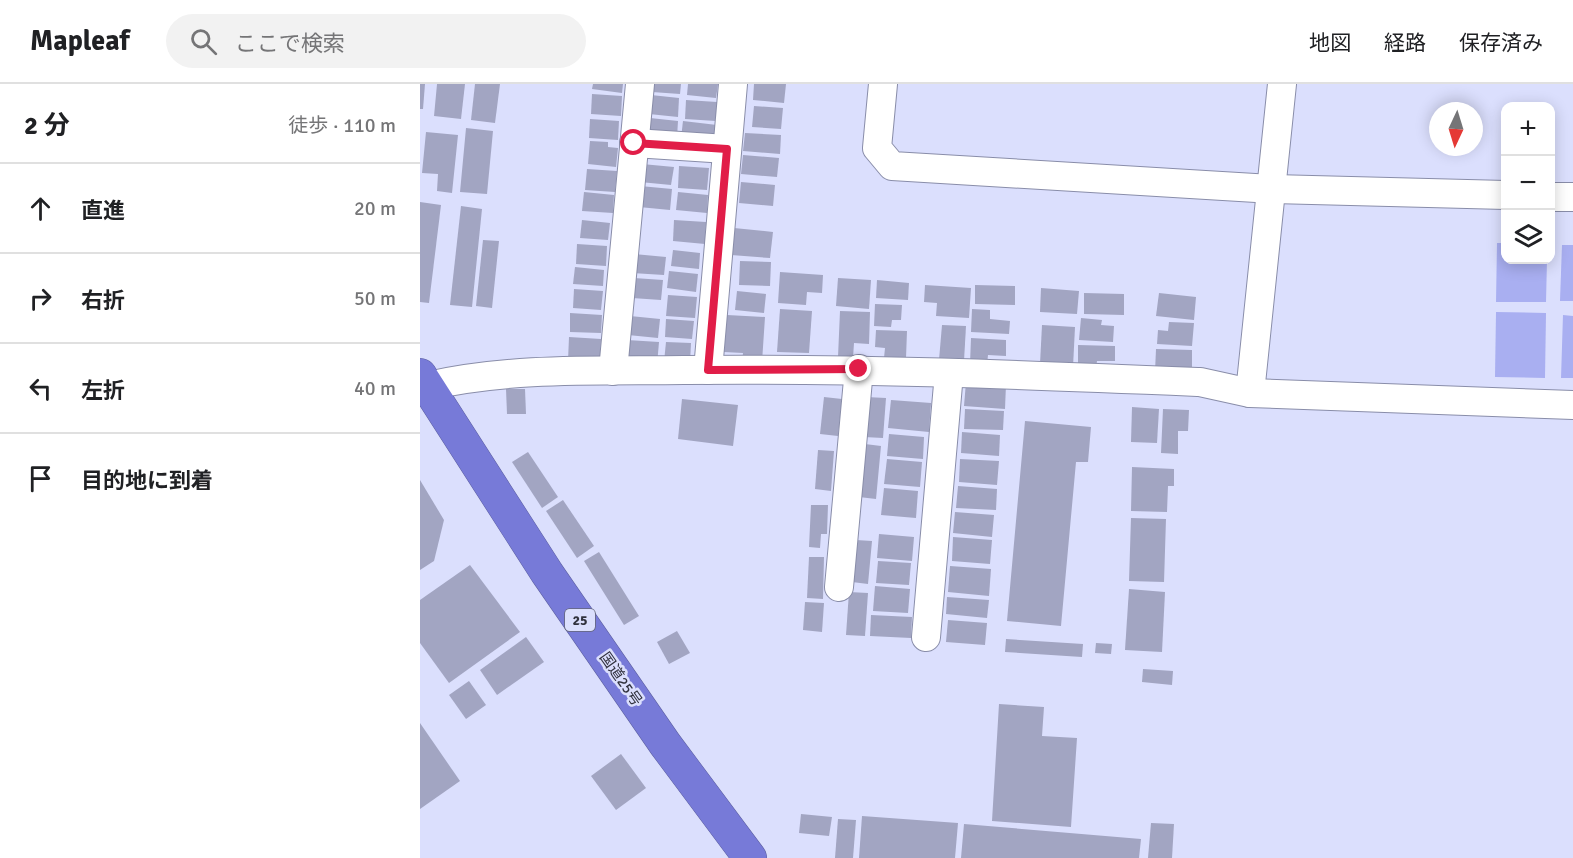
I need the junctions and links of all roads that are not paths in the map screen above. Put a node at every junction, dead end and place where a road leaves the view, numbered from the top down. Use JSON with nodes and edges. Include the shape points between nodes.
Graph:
{"nodes":[{"id":1,"x":640,"y":84,"type":"edge"},
{"id":2,"x":733,"y":84,"type":"edge"},
{"id":3,"x":883,"y":84,"type":"edge"},
{"id":4,"x":1282,"y":84,"type":"edge"},
{"id":5,"x":634,"y":143,"type":"junction"},
{"id":6,"x":727,"y":149,"type":"junction"},
{"id":7,"x":1273,"y":189,"type":"junction"},
{"id":8,"x":1501,"y":195,"type":"edge"},
{"id":9,"x":1555,"y":197,"type":"edge"},
{"id":10,"x":1573,"y":197,"type":"edge"},
{"id":11,"x":859,"y":369,"type":"junction"},
{"id":12,"x":613,"y":370,"type":"junction"},
{"id":13,"x":708,"y":370,"type":"junction"},
{"id":14,"x":949,"y":373,"type":"junction"},
{"id":15,"x":424,"y":380,"type":"edge"},
{"id":16,"x":1250,"y":393,"type":"junction"},
{"id":17,"x":1573,"y":405,"type":"edge"},
{"id":18,"x":839,"y":587,"type":"dead end"},
{"id":19,"x":926,"y":637,"type":"dead end"},
{"id":20,"x":750,"y":858,"type":"edge"}],
"edges":[{"from":1,"to":5,"type":"street"},
{"from":2,"to":6,"type":"street"},
{"from":3,"to":7,"type":"street","via":[[877,148],[892,166]]},
{"from":4,"to":7,"type":"street"},
{"from":5,"to":6,"type":"street"},
{"from":5,"to":12,"type":"street"},
{"from":6,"to":13,"type":"street"},
{"from":7,"to":8,"type":"street"},
{"from":7,"to":16,"type":"street"},
{"from":9,"to":10,"type":"street"},
{"from":11,"to":13,"type":"street"},
{"from":11,"to":14,"type":"street"},
{"from":11,"to":18,"type":"street"},
{"from":12,"to":13,"type":"street"},
{"from":12,"to":15,"type":"street"},
{"from":14,"to":16,"type":"street","via":[[1200,382]]},
{"from":14,"to":19,"type":"street"},
{"from":15,"to":20,"type":"highway","name":"国道25号","number":"25","via":[[547,573],[665,744]]},
{"from":16,"to":17,"type":"street"}]}
